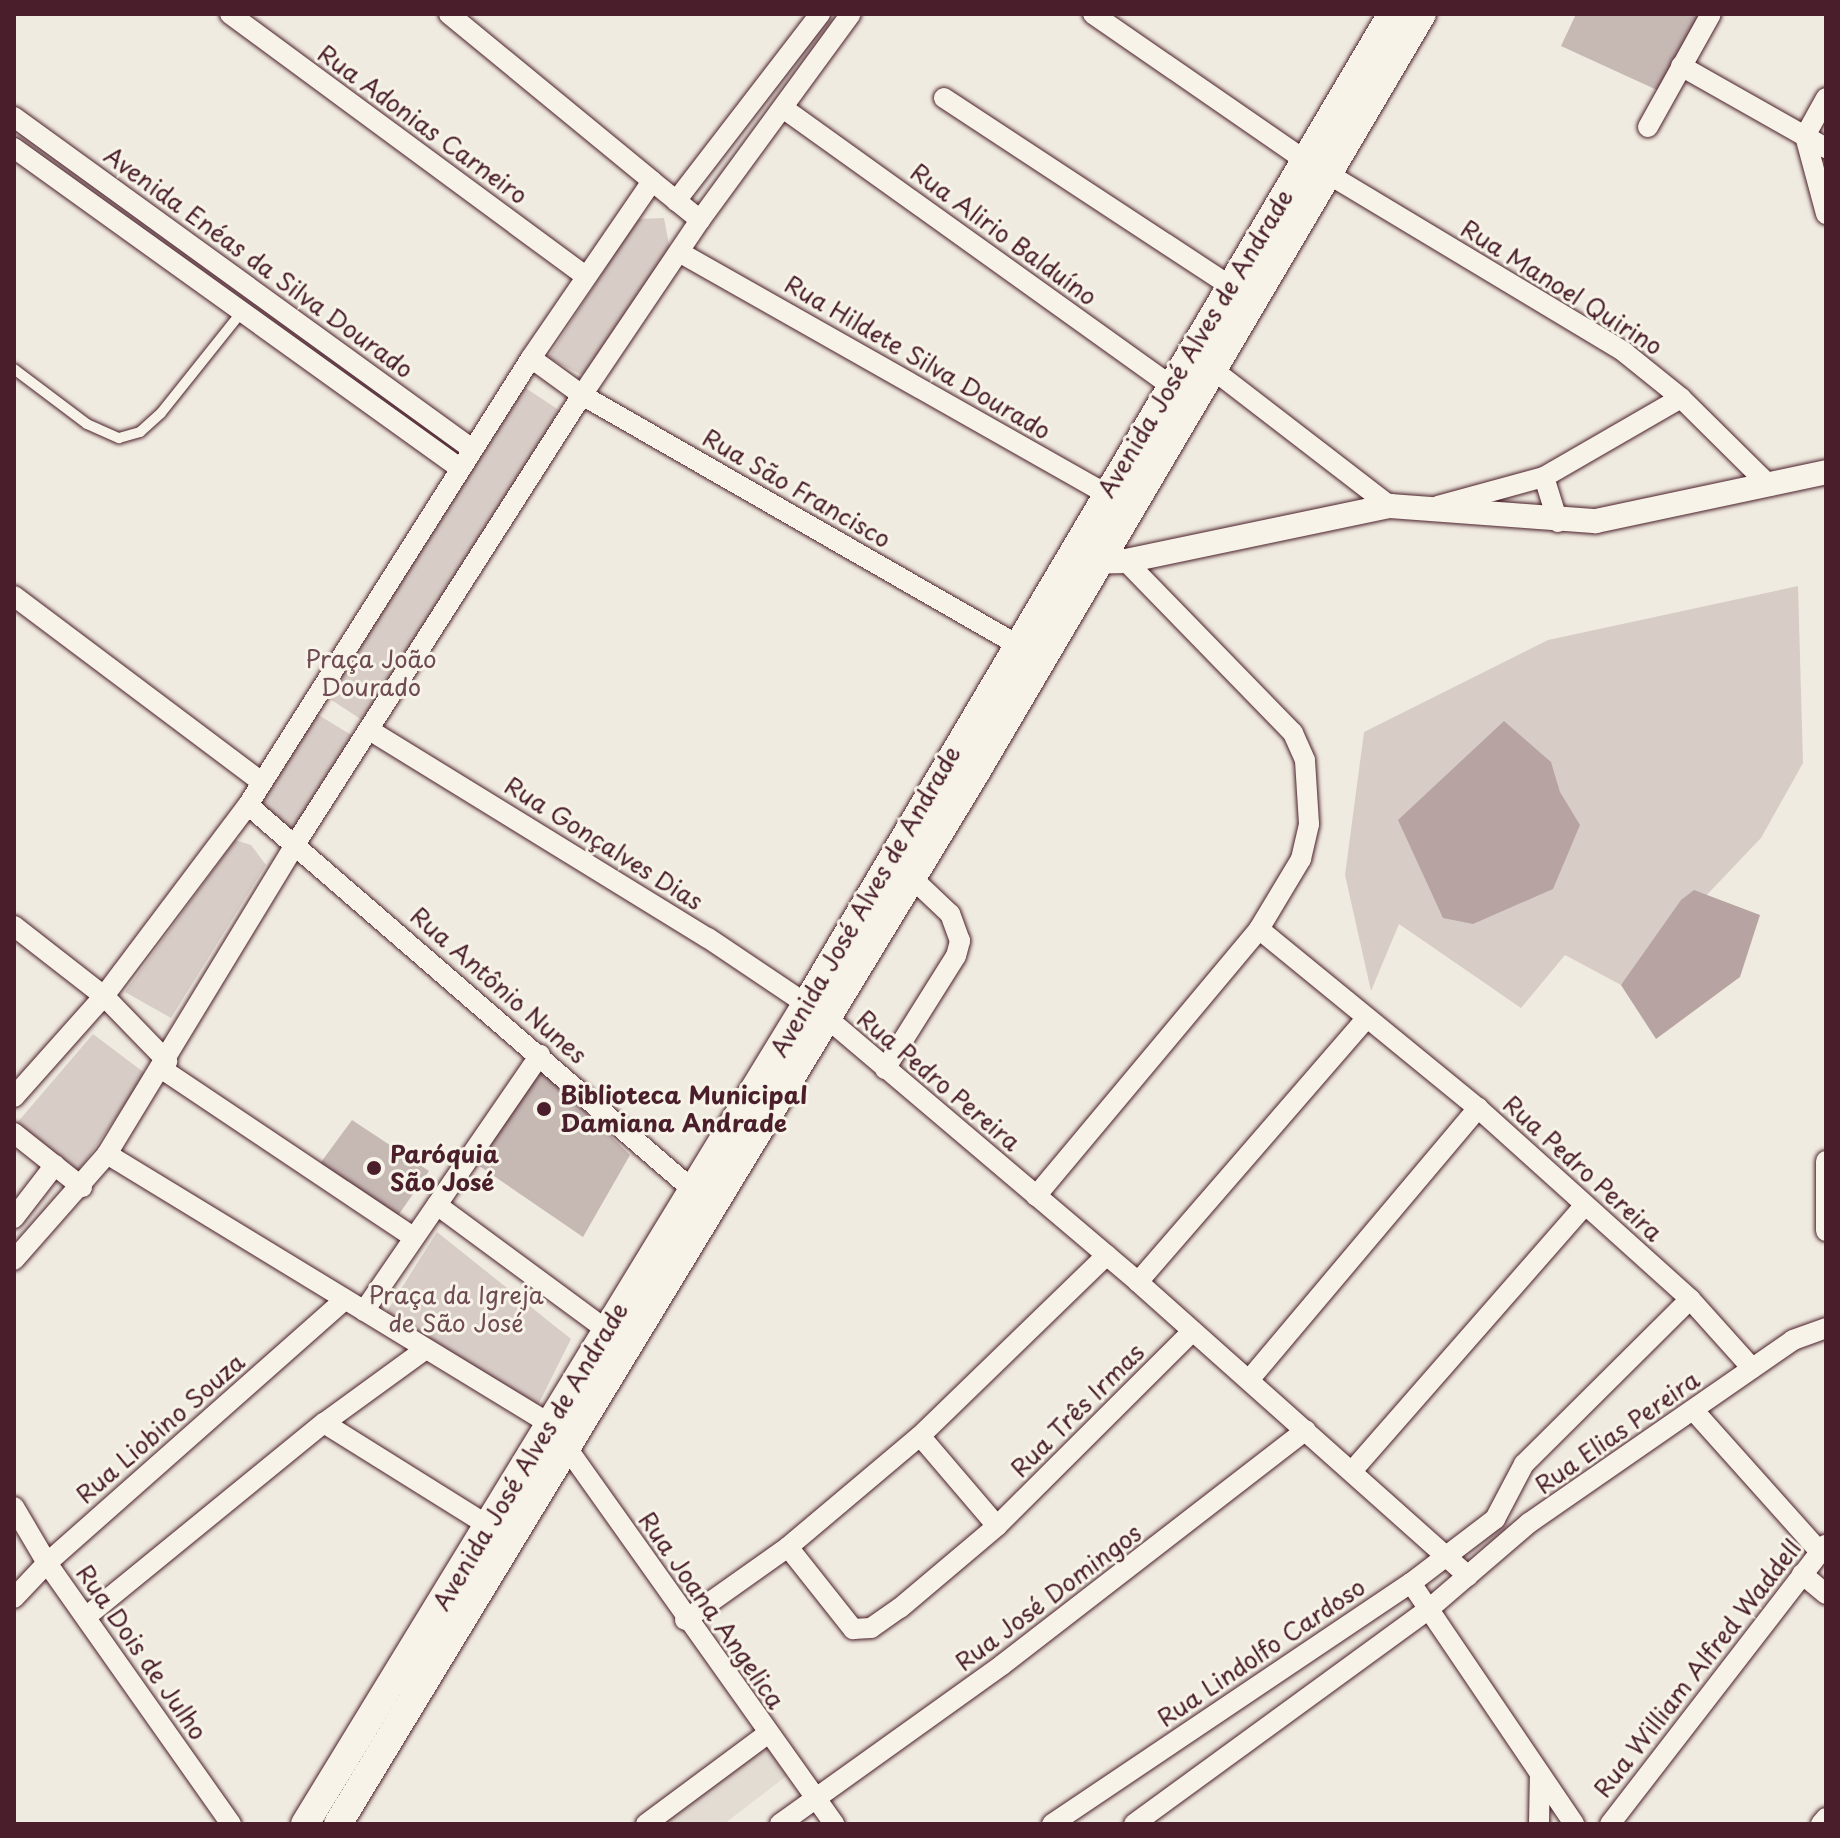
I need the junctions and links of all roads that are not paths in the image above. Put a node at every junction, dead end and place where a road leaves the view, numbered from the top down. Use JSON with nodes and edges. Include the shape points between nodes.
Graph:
{"nodes":[{"id":1,"x":230,"y":14,"type":"edge"},
{"id":2,"x":449,"y":14,"type":"edge"},
{"id":3,"x":851,"y":14,"type":"edge"},
{"id":4,"x":1093,"y":14,"type":"edge"},
{"id":5,"x":1392,"y":14,"type":"edge"},
{"id":6,"x":1422,"y":14,"type":"edge"},
{"id":7,"x":1711,"y":14,"type":"edge"},
{"id":8,"x":814,"y":21,"type":"edge"},
{"id":9,"x":827,"y":45,"type":"junction"},
{"id":10,"x":1681,"y":66,"type":"junction"},
{"id":11,"x":944,"y":98,"type":"dead end"},
{"id":12,"x":1826,"y":98,"type":"edge"},
{"id":13,"x":783,"y":108,"type":"junction"},
{"id":14,"x":14,"y":117,"type":"edge"},
{"id":15,"x":1648,"y":127,"type":"dead end"},
{"id":16,"x":1805,"y":136,"type":"junction"},
{"id":17,"x":14,"y":148,"type":"edge"},
{"id":18,"x":1826,"y":148,"type":"edge"},
{"id":19,"x":1316,"y":166,"type":"junction"},
{"id":20,"x":652,"y":181,"type":"junction"},
{"id":21,"x":676,"y":201,"type":"junction"},
{"id":22,"x":1826,"y":214,"type":"edge"},
{"id":23,"x":700,"y":220,"type":"junction"},
{"id":24,"x":679,"y":252,"type":"junction"},
{"id":25,"x":586,"y":276,"type":"junction"},
{"id":26,"x":1230,"y":286,"type":"junction"},
{"id":27,"x":240,"y":314,"type":"junction"},
{"id":28,"x":1190,"y":352,"type":"junction"},
{"id":29,"x":531,"y":358,"type":"junction"},
{"id":30,"x":14,"y":369,"type":"edge"},
{"id":31,"x":1206,"y":381,"type":"junction"},
{"id":32,"x":1169,"y":384,"type":"junction"},
{"id":33,"x":582,"y":395,"type":"junction"},
{"id":34,"x":1681,"y":398,"type":"junction"},
{"id":35,"x":472,"y":449,"type":"junction"},
{"id":36,"x":461,"y":469,"type":"junction"},
{"id":37,"x":1826,"y":472,"type":"edge"},
{"id":38,"x":1544,"y":477,"type":"junction"},
{"id":39,"x":1770,"y":486,"type":"junction"},
{"id":40,"x":1105,"y":493,"type":"junction"},
{"id":41,"x":1390,"y":506,"type":"junction"},
{"id":42,"x":1130,"y":508,"type":"junction"},
{"id":43,"x":1424,"y":510,"type":"junction"},
{"id":44,"x":1558,"y":522,"type":"junction"},
{"id":45,"x":1065,"y":560,"type":"junction"},
{"id":46,"x":1112,"y":562,"type":"junction"},
{"id":47,"x":14,"y":596,"type":"edge"},
{"id":48,"x":1015,"y":644,"type":"junction"},
{"id":49,"x":1041,"y":658,"type":"junction"},
{"id":50,"x":371,"y":731,"type":"junction"},
{"id":51,"x":262,"y":782,"type":"junction"},
{"id":52,"x":248,"y":805,"type":"junction"},
{"id":53,"x":296,"y":843,"type":"junction"},
{"id":54,"x":912,"y":878,"type":"junction"},
{"id":55,"x":14,"y":926,"type":"edge"},
{"id":56,"x":1259,"y":929,"type":"junction"},
{"id":57,"x":104,"y":996,"type":"junction"},
{"id":58,"x":817,"y":1011,"type":"junction"},
{"id":59,"x":1366,"y":1019,"type":"junction"},
{"id":60,"x":540,"y":1055,"type":"junction"},
{"id":61,"x":164,"y":1065,"type":"junction"},
{"id":62,"x":885,"y":1069,"type":"junction"},
{"id":63,"x":14,"y":1097,"type":"edge"},
{"id":64,"x":1478,"y":1108,"type":"junction"},
{"id":65,"x":14,"y":1133,"type":"edge"},
{"id":66,"x":107,"y":1154,"type":"junction"},
{"id":67,"x":1826,"y":1161,"type":"edge"},
{"id":68,"x":55,"y":1165,"type":"junction"},
{"id":69,"x":82,"y":1187,"type":"junction"},
{"id":70,"x":1036,"y":1196,"type":"junction"},
{"id":71,"x":703,"y":1199,"type":"junction"},
{"id":72,"x":437,"y":1205,"type":"junction"},
{"id":73,"x":1585,"y":1205,"type":"junction"},
{"id":74,"x":15,"y":1216,"type":"edge"},
{"id":75,"x":1826,"y":1231,"type":"edge"},
{"id":76,"x":37,"y":1237,"type":"junction"},
{"id":77,"x":414,"y":1238,"type":"junction"},
{"id":78,"x":1107,"y":1255,"type":"junction"},
{"id":79,"x":14,"y":1260,"type":"edge"},
{"id":80,"x":1138,"y":1282,"type":"junction"},
{"id":81,"x":1690,"y":1299,"type":"junction"},
{"id":82,"x":344,"y":1300,"type":"junction"},
{"id":83,"x":364,"y":1311,"type":"junction"},
{"id":84,"x":1826,"y":1328,"type":"edge"},
{"id":85,"x":1193,"y":1331,"type":"junction"},
{"id":86,"x":618,"y":1339,"type":"junction"},
{"id":87,"x":426,"y":1349,"type":"junction"},
{"id":88,"x":1752,"y":1368,"type":"junction"},
{"id":89,"x":1249,"y":1380,"type":"junction"},
{"id":90,"x":1695,"y":1412,"type":"junction"},
{"id":91,"x":324,"y":1423,"type":"junction"},
{"id":92,"x":550,"y":1424,"type":"junction"},
{"id":93,"x":1306,"y":1430,"type":"junction"},
{"id":94,"x":920,"y":1436,"type":"junction"},
{"id":95,"x":569,"y":1447,"type":"junction"},
{"id":96,"x":1353,"y":1470,"type":"junction"},
{"id":97,"x":14,"y":1507,"type":"edge"},
{"id":98,"x":1495,"y":1519,"type":"junction"},
{"id":99,"x":489,"y":1526,"type":"junction"},
{"id":100,"x":997,"y":1526,"type":"junction"},
{"id":101,"x":1512,"y":1538,"type":"junction"},
{"id":102,"x":788,"y":1547,"type":"junction"},
{"id":103,"x":1823,"y":1548,"type":"edge"},
{"id":104,"x":1450,"y":1556,"type":"junction"},
{"id":105,"x":47,"y":1563,"type":"junction"},
{"id":106,"x":1802,"y":1574,"type":"junction"},
{"id":107,"x":1468,"y":1576,"type":"junction"},
{"id":108,"x":1411,"y":1583,"type":"junction"},
{"id":109,"x":1826,"y":1594,"type":"edge"},
{"id":110,"x":14,"y":1598,"type":"edge"},
{"id":111,"x":1429,"y":1609,"type":"junction"},
{"id":112,"x":87,"y":1616,"type":"junction"},
{"id":113,"x":685,"y":1620,"type":"junction"},
{"id":114,"x":767,"y":1734,"type":"junction"},
{"id":115,"x":1540,"y":1774,"type":"junction"},
{"id":116,"x":815,"y":1799,"type":"junction"},
{"id":117,"x":1826,"y":1818,"type":"edge"},
{"id":118,"x":231,"y":1824,"type":"edge"},
{"id":119,"x":305,"y":1824,"type":"edge"},
{"id":120,"x":338,"y":1824,"type":"edge"},
{"id":121,"x":646,"y":1824,"type":"edge"},
{"id":122,"x":780,"y":1824,"type":"edge"},
{"id":123,"x":834,"y":1824,"type":"edge"},
{"id":124,"x":1052,"y":1824,"type":"edge"},
{"id":125,"x":1134,"y":1824,"type":"edge"},
{"id":126,"x":1539,"y":1824,"type":"edge"},
{"id":127,"x":1574,"y":1824,"type":"edge"},
{"id":128,"x":1610,"y":1824,"type":"edge"},
{"id":129,"x":1821,"y":1824,"type":"edge"}],
"edges":[{"from":1,"to":25,"type":"street","name":"Rua Adonias Carneiro"},
{"from":2,"to":20,"type":"street"},
{"from":3,"to":9,"type":"street"},
{"from":4,"to":19,"type":"street","name":"Rua Manoel Quirino"},
{"from":5,"to":19,"type":"main road","name":"Avenida José Alves de Andrade"},
{"from":6,"to":19,"type":"main road","name":"Avenida José Alves de Andrade"},
{"from":7,"to":10,"type":"street"},
{"from":8,"to":9,"type":"street"},
{"from":8,"to":21,"type":"street"},
{"from":9,"to":13,"type":"street"},
{"from":10,"to":15,"type":"street"},
{"from":10,"to":16,"type":"street"},
{"from":11,"to":26,"type":"street"},
{"from":12,"to":16,"type":"street"},
{"from":13,"to":23,"type":"street"},
{"from":13,"to":32,"type":"street","name":"Rua Alirio Balduíno"},
{"from":14,"to":35,"type":"street","name":"Avenida Enéas da Silva Dourado"},
{"from":16,"to":18,"type":"street"},
{"from":16,"to":22,"type":"street"},
{"from":17,"to":27,"type":"street"},
{"from":19,"to":26,"type":"main road","name":"Avenida José Alves de Andrade"},
{"from":19,"to":31,"type":"main road","name":"Avenida José Alves de Andrade"},
{"from":19,"to":34,"type":"street","name":"Rua Manoel Quirino","via":[[1624,352]]},
{"from":20,"to":21,"type":"street"},
{"from":20,"to":25,"type":"street"},
{"from":21,"to":23,"type":"street"},
{"from":23,"to":24,"type":"street"},
{"from":24,"to":33,"type":"street"},
{"from":24,"to":40,"type":"street","name":"Rua Hildete Silva Dourado"},
{"from":25,"to":29,"type":"street"},
{"from":26,"to":28,"type":"main road","name":"Avenida José Alves de Andrade"},
{"from":27,"to":30,"type":"lane","via":[[161,413],[140,432],[119,438],[87,424]]},
{"from":27,"to":36,"type":"street"},
{"from":28,"to":31,"type":"street"},
{"from":28,"to":32,"type":"main road","name":"Avenida José Alves de Andrade"},
{"from":29,"to":33,"type":"street","name":"Rua São Francisco"},
{"from":29,"to":35,"type":"street"},
{"from":31,"to":32,"type":"street","name":"Rua Alirio Balduíno"},
{"from":31,"to":41,"type":"street"},
{"from":31,"to":42,"type":"main road","name":"Avenida José Alves de Andrade"},
{"from":32,"to":40,"type":"main road","name":"Avenida José Alves de Andrade"},
{"from":33,"to":48,"type":"street","name":"Rua São Francisco"},
{"from":33,"to":50,"type":"street"},
{"from":34,"to":38,"type":"street"},
{"from":34,"to":39,"type":"street","name":"Rua Manoel Quirino"},
{"from":35,"to":36,"type":"street"},
{"from":36,"to":51,"type":"street"},
{"from":37,"to":39,"type":"street"},
{"from":38,"to":43,"type":"street"},
{"from":38,"to":44,"type":"street"},
{"from":39,"to":44,"type":"street","via":[[1596,521]]},
{"from":40,"to":42,"type":"street","name":"Rua Hildete Silva Dourado"},
{"from":40,"to":45,"type":"main road","name":"Avenida José Alves de Andrade"},
{"from":41,"to":43,"type":"street"},
{"from":41,"to":46,"type":"street"},
{"from":42,"to":46,"type":"main road","name":"Avenida José Alves de Andrade"},
{"from":43,"to":44,"type":"street"},
{"from":45,"to":46,"type":"street"},
{"from":45,"to":48,"type":"main road","name":"Avenida José Alves de Andrade"},
{"from":46,"to":49,"type":"main road","name":"Avenida José Alves de Andrade"},
{"from":46,"to":56,"type":"street","via":[[1293,733],[1305,760],[1309,824],[1301,859]]},
{"from":47,"to":51,"type":"street"},
{"from":48,"to":49,"type":"street","name":"Rua São Francisco"},
{"from":48,"to":58,"type":"main road","name":"Avenida José Alves de Andrade"},
{"from":49,"to":54,"type":"main road","name":"Avenida José Alves de Andrade"},
{"from":50,"to":53,"type":"street"},
{"from":50,"to":58,"type":"street","name":"Rua Gonçalves Dias"},
{"from":51,"to":52,"type":"street"},
{"from":52,"to":53,"type":"street","name":"Rua Antônio Nunes"},
{"from":52,"to":57,"type":"street"},
{"from":53,"to":60,"type":"street","name":"Rua Antônio Nunes"},
{"from":53,"to":61,"type":"street"},
{"from":54,"to":58,"type":"main road","name":"Avenida José Alves de Andrade"},
{"from":54,"to":62,"type":"street","via":[[950,914],[960,941],[950,967]]},
{"from":55,"to":57,"type":"street"},
{"from":56,"to":59,"type":"street","name":"Rua Pedro Pereira"},
{"from":56,"to":70,"type":"street"},
{"from":57,"to":61,"type":"street"},
{"from":57,"to":63,"type":"street"},
{"from":58,"to":62,"type":"street","name":"Rua Pedro Pereira"},
{"from":58,"to":71,"type":"main road","name":"Avenida José Alves de Andrade"},
{"from":59,"to":64,"type":"street","name":"Rua Pedro Pereira"},
{"from":59,"to":80,"type":"street"},
{"from":60,"to":71,"type":"street","name":"Rua Antônio Nunes"},
{"from":60,"to":72,"type":"street"},
{"from":61,"to":66,"type":"street"},
{"from":61,"to":77,"type":"street"},
{"from":62,"to":70,"type":"street","name":"Rua Pedro Pereira"},
{"from":64,"to":73,"type":"street","name":"Rua Pedro Pereira"},
{"from":64,"to":89,"type":"street"},
{"from":65,"to":68,"type":"street"},
{"from":66,"to":69,"type":"street"},
{"from":66,"to":82,"type":"street","name":"Rua Joana Angelica"},
{"from":67,"to":75,"type":"street"},
{"from":68,"to":69,"type":"street"},
{"from":68,"to":74,"type":"street"},
{"from":69,"to":76,"type":"street"},
{"from":70,"to":78,"type":"street","name":"Rua Pedro Pereira"},
{"from":71,"to":86,"type":"main road","name":"Avenida José Alves de Andrade"},
{"from":72,"to":77,"type":"street"},
{"from":72,"to":86,"type":"street"},
{"from":73,"to":81,"type":"street","name":"Rua Pedro Pereira"},
{"from":73,"to":96,"type":"street"},
{"from":74,"to":76,"type":"street"},
{"from":76,"to":79,"type":"street"},
{"from":77,"to":83,"type":"street"},
{"from":78,"to":80,"type":"street","name":"Rua Pedro Pereira"},
{"from":78,"to":94,"type":"street"},
{"from":80,"to":85,"type":"street","name":"Rua Pedro Pereira"},
{"from":81,"to":88,"type":"street","name":"Rua Pedro Pereira"},
{"from":81,"to":98,"type":"street","via":[[1524,1464]]},
{"from":82,"to":83,"type":"street","name":"Rua Joana Angelica"},
{"from":82,"to":105,"type":"street","name":"Rua Liobino Souza"},
{"from":83,"to":87,"type":"street","name":"Rua Joana Angelica"},
{"from":84,"to":88,"type":"street","name":"Rua Elias Pereira","via":[[1793,1340]]},
{"from":85,"to":89,"type":"street","name":"Rua Pedro Pereira"},
{"from":85,"to":100,"type":"street","name":"Rua Três Irmas"},
{"from":86,"to":92,"type":"main road","name":"Avenida José Alves de Andrade"},
{"from":86,"to":95,"type":"main road","name":"Avenida José Alves de Andrade"},
{"from":87,"to":91,"type":"street"},
{"from":87,"to":92,"type":"street","name":"Rua Joana Angelica"},
{"from":88,"to":90,"type":"street","name":"Rua Elias Pereira"},
{"from":89,"to":93,"type":"street","name":"Rua Pedro Pereira"},
{"from":90,"to":101,"type":"street","name":"Rua Elias Pereira"},
{"from":90,"to":103,"type":"street"},
{"from":91,"to":99,"type":"street"},
{"from":91,"to":112,"type":"street"},
{"from":92,"to":95,"type":"street","name":"Rua Joana Angelica"},
{"from":92,"to":99,"type":"main road","name":"Avenida José Alves de Andrade"},
{"from":93,"to":96,"type":"street","name":"Rua Pedro Pereira"},
{"from":93,"to":116,"type":"street","name":"Rua José Domingos","via":[[1040,1636]]},
{"from":94,"to":100,"type":"street"},
{"from":94,"to":102,"type":"street"},
{"from":95,"to":113,"type":"street","name":"Rua Joana Angelica"},
{"from":95,"to":120,"type":"main road","name":"Avenida José Alves de Andrade"},
{"from":96,"to":104,"type":"street","name":"Rua Pedro Pereira"},
{"from":97,"to":105,"type":"street","name":"Rua Dois de Julho"},
{"from":98,"to":101,"type":"street"},
{"from":98,"to":104,"type":"street","name":"Rua Lindolfo Cardoso"},
{"from":99,"to":119,"type":"main road","name":"Avenida José Alves de Andrade"},
{"from":100,"to":102,"type":"street","name":"Rua Três Irmas","via":[[884,1621],[861,1630],[843,1619]]},
{"from":101,"to":107,"type":"street"},
{"from":102,"to":113,"type":"street"},
{"from":103,"to":106,"type":"street","name":"Rua William Alfred Waddell"},
{"from":104,"to":107,"type":"street","name":"Rua Pedro Pereira"},
{"from":104,"to":108,"type":"street","name":"Rua Lindolfo Cardoso"},
{"from":105,"to":110,"type":"street","name":"Rua Liobino Souza"},
{"from":105,"to":112,"type":"street","name":"Rua Dois de Julho"},
{"from":106,"to":109,"type":"street"},
{"from":106,"to":128,"type":"street","name":"Rua William Alfred Waddell"},
{"from":107,"to":111,"type":"street"},
{"from":108,"to":111,"type":"street"},
{"from":108,"to":124,"type":"street","name":"Rua Lindolfo Cardoso"},
{"from":111,"to":115,"type":"street"},
{"from":111,"to":125,"type":"street"},
{"from":112,"to":118,"type":"street","name":"Rua Dois de Julho"},
{"from":113,"to":114,"type":"street","name":"Rua Joana Angelica"},
{"from":114,"to":116,"type":"street","name":"Rua Joana Angelica"},
{"from":114,"to":121,"type":"street"},
{"from":115,"to":126,"type":"street"},
{"from":115,"to":127,"type":"street"},
{"from":116,"to":122,"type":"street","name":"Rua José Domingos"},
{"from":116,"to":123,"type":"street","name":"Rua Joana Angelica"},
{"from":117,"to":129,"type":"street"}]}
